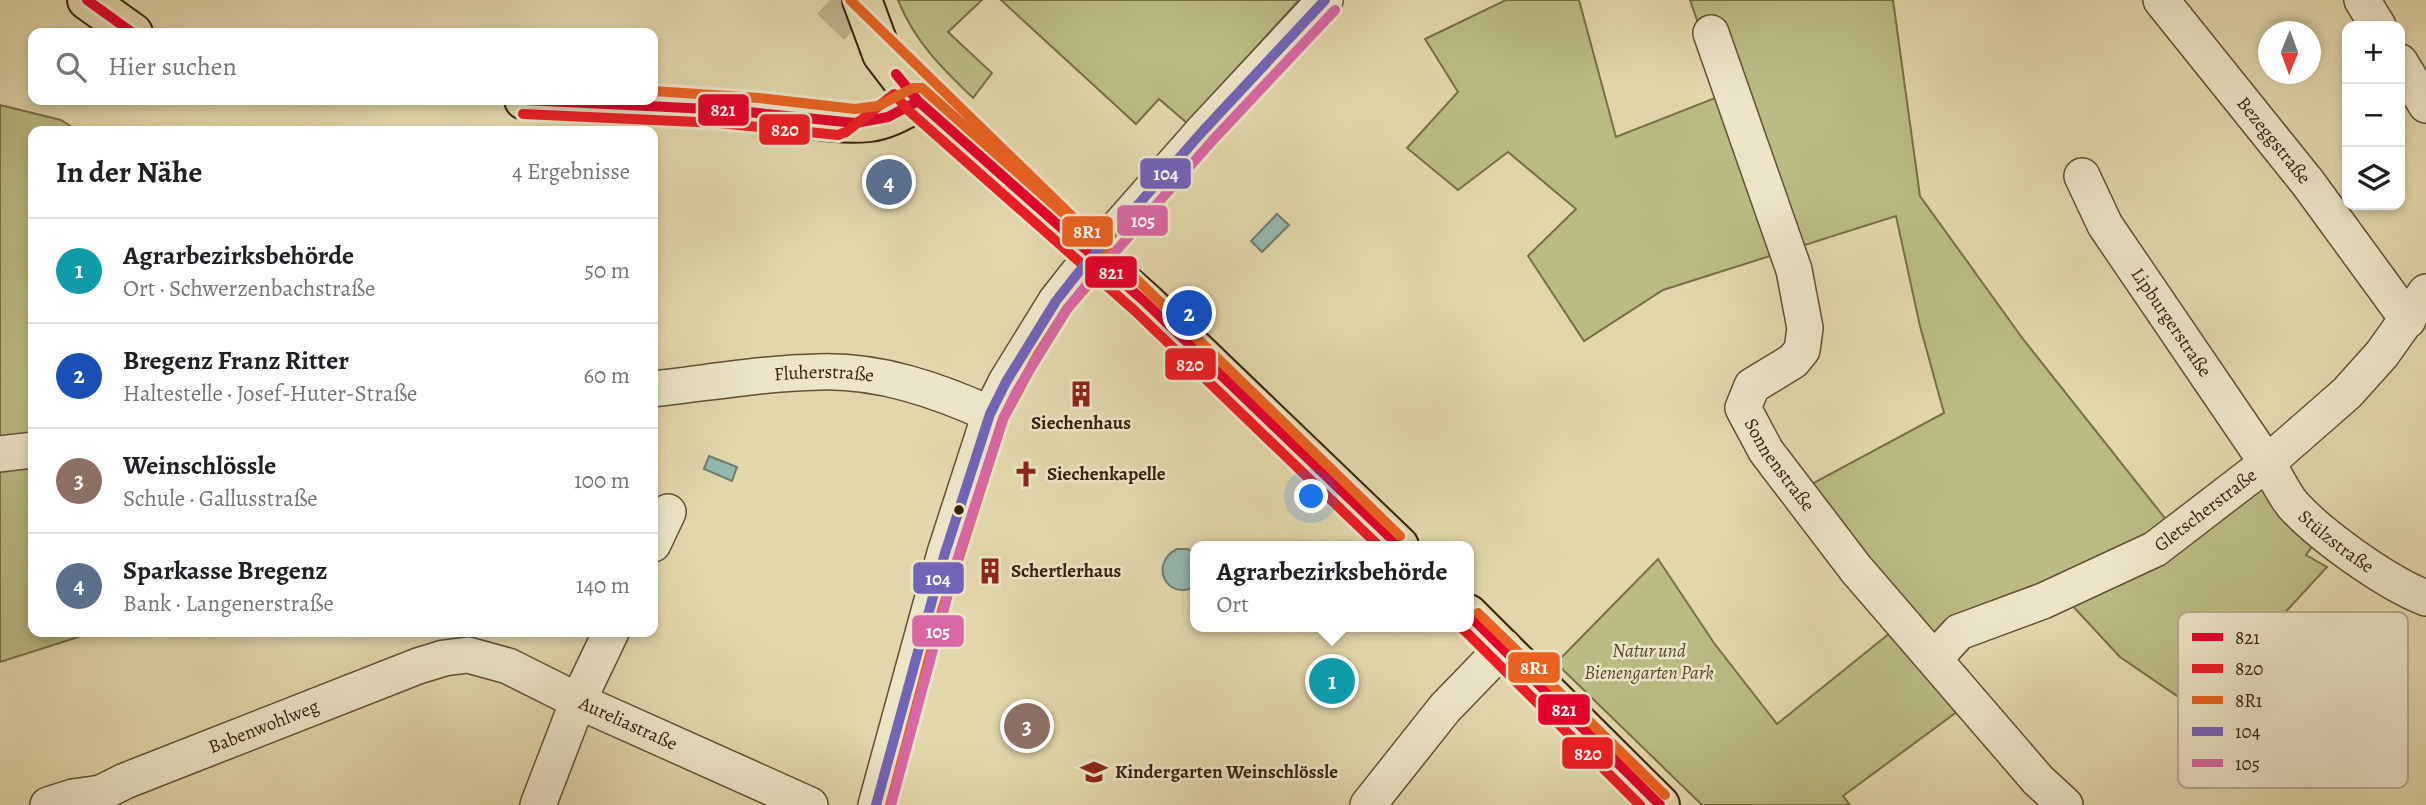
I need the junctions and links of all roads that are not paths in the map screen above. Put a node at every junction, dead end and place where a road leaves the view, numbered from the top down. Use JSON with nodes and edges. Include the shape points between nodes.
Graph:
{"nodes":[{"id":1,"x":87,"y":0,"type":"edge"},
{"id":2,"x":862,"y":0,"type":"edge"},
{"id":3,"x":1325,"y":0,"type":"edge"},
{"id":4,"x":2161,"y":0,"type":"edge"},
{"id":5,"x":2362,"y":0,"type":"edge"},
{"id":6,"x":2375,"y":21,"type":"edge"},
{"id":7,"x":126,"y":28,"type":"edge"},
{"id":8,"x":1711,"y":33,"type":"dead end"},
{"id":9,"x":2405,"y":70,"type":"edge"},
{"id":10,"x":907,"y":88,"type":"junction"},
{"id":11,"x":633,"y":105,"type":"edge"},
{"id":12,"x":2426,"y":105,"type":"edge"},
{"id":13,"x":2082,"y":176,"type":"dead end"},
{"id":14,"x":1094,"y":257,"type":"junction"},
{"id":15,"x":2417,"y":306,"type":"edge"},
{"id":16,"x":658,"y":388,"type":"edge"},
{"id":17,"x":990,"y":414,"type":"junction"},
{"id":18,"x":28,"y":451,"type":"edge"},
{"id":19,"x":0,"y":454,"type":"edge"},
{"id":20,"x":2267,"y":463,"type":"junction"},
{"id":21,"x":668,"y":512,"type":"dead end"},
{"id":22,"x":658,"y":533,"type":"edge"},
{"id":23,"x":1394,"y":541,"type":"edge"},
{"id":24,"x":2426,"y":598,"type":"edge"},
{"id":25,"x":1474,"y":620,"type":"edge"},
{"id":26,"x":609,"y":637,"type":"edge"},
{"id":27,"x":1504,"y":647,"type":"junction"},
{"id":28,"x":444,"y":658,"type":"joint"},
{"id":29,"x":1935,"y":658,"type":"junction"},
{"id":30,"x":578,"y":701,"type":"junction"},
{"id":31,"x":95,"y":799,"type":"edge"},
{"id":32,"x":48,"y":805,"type":"edge"},
{"id":33,"x":538,"y":805,"type":"edge"},
{"id":34,"x":810,"y":805,"type":"edge"},
{"id":35,"x":876,"y":805,"type":"edge"},
{"id":36,"x":1368,"y":805,"type":"edge"},
{"id":37,"x":1661,"y":805,"type":"edge"},
{"id":38,"x":2066,"y":805,"type":"edge"}],
"edges":[{"from":1,"to":7,"type":"main road"},
{"from":2,"to":10,"type":"main road","via":[[876,40]]},
{"from":3,"to":14,"type":"street"},
{"from":4,"to":15,"type":"street","name":"Bezeggstraße","via":[[2308,183]]},
{"from":5,"to":6,"type":"street"},
{"from":8,"to":29,"type":"street","name":"Sonnenstraße","via":[[1794,270],[1805,328],[1802,350],[1793,361],[1752,386],[1743,408],[1766,451],[1856,569]]},
{"from":9,"to":12,"type":"street"},
{"from":10,"to":11,"type":"main road","via":[[900,112],[855,124]]},
{"from":10,"to":14,"type":"main road"},
{"from":13,"to":20,"type":"street","name":"Lipburgerstraße","via":[[2105,225]]},
{"from":14,"to":17,"type":"street","via":[[1056,301]]},
{"from":14,"to":23,"type":"main road"},
{"from":15,"to":20,"type":"street","name":"Gletscherstraße","via":[[2347,394]]},
{"from":16,"to":17,"type":"street","name":"Fluherstraße","via":[[821,372],[868,375],[946,394]]},
{"from":17,"to":35,"type":"street","via":[[927,613]]},
{"from":18,"to":19,"type":"street"},
{"from":20,"to":24,"type":"street","name":"Stülzstraße","via":[[2292,503],[2330,538]]},
{"from":20,"to":29,"type":"street","name":"Gletscherstraße","via":[[2155,549],[2043,601],[1959,632]]},
{"from":21,"to":22,"type":"street"},
{"from":25,"to":27,"type":"main road"},
{"from":26,"to":30,"type":"street"},
{"from":27,"to":36,"type":"street","via":[[1445,708]]},
{"from":27,"to":37,"type":"main road"},
{"from":28,"to":30,"type":"street","name":"Aureliastraße","via":[[468,655],[508,666]]},
{"from":28,"to":31,"type":"street","name":"Babenwohlweg","via":[[125,781]]},
{"from":29,"to":38,"type":"street","name":"Sonnenstraße","via":[[2038,780]]},
{"from":30,"to":33,"type":"street"},
{"from":30,"to":34,"type":"street","name":"Aureliastraße"},
{"from":31,"to":32,"type":"street","name":"Babenwohlweg","via":[[74,797]]}]}
